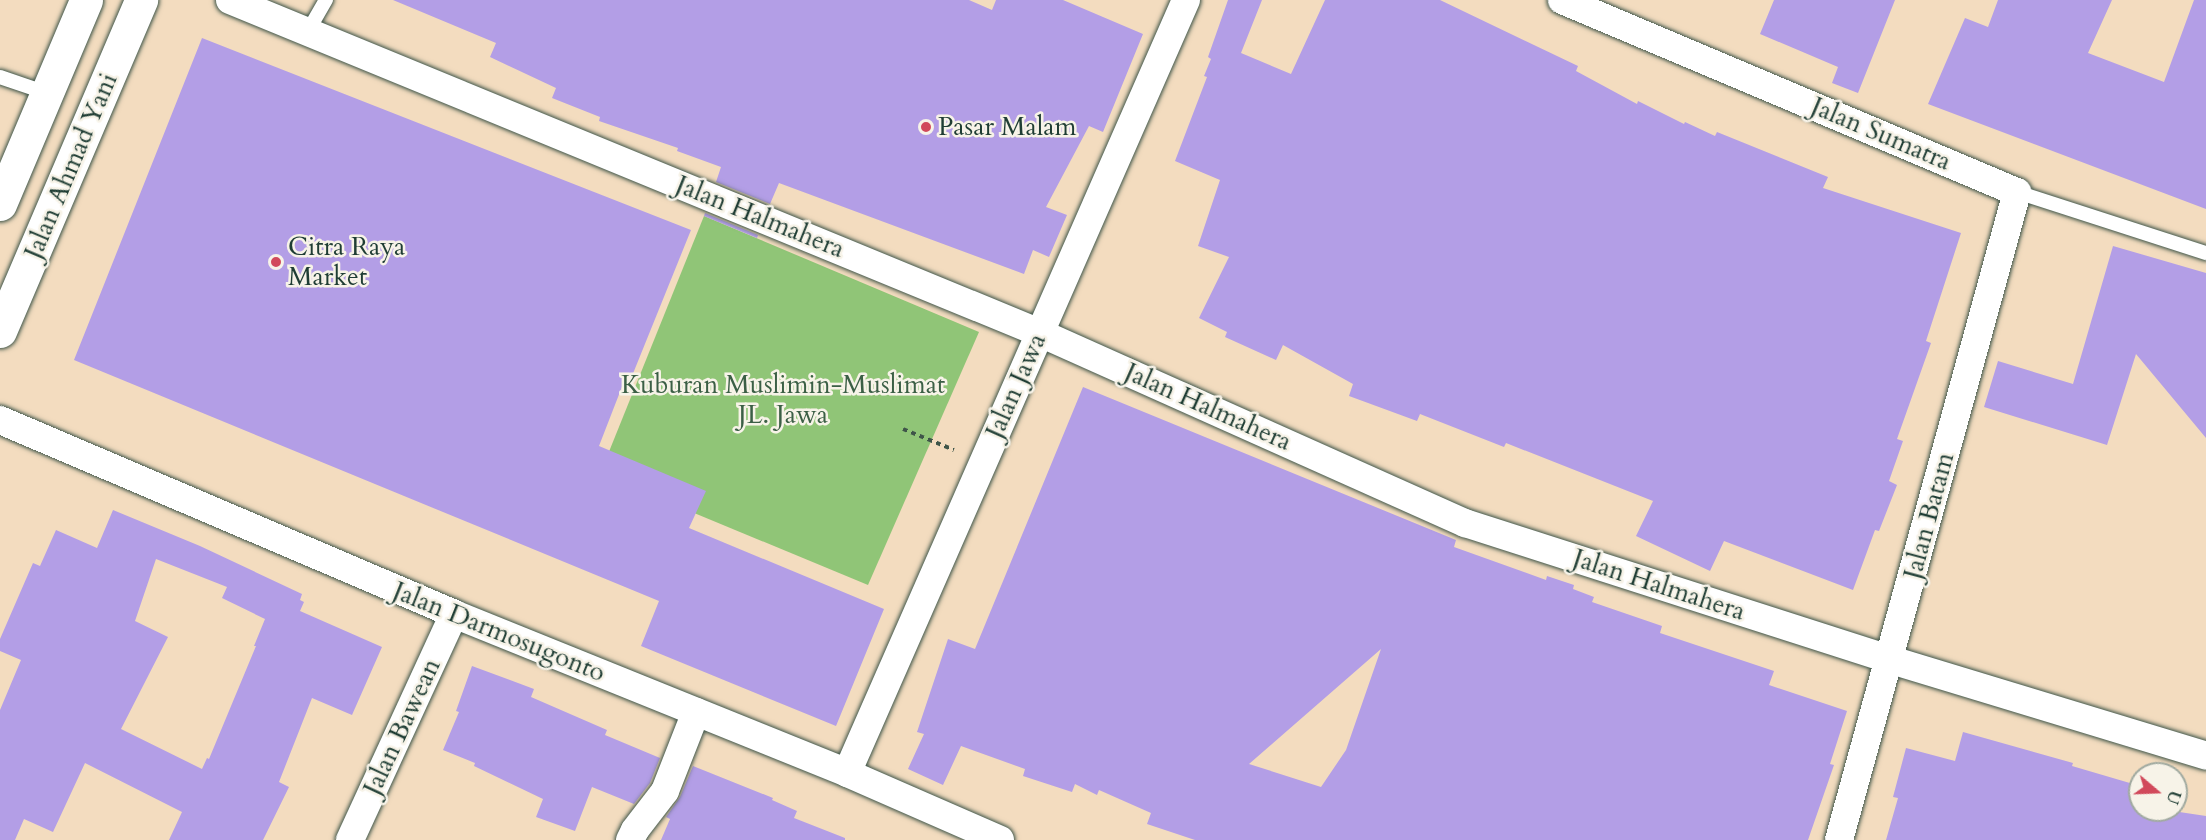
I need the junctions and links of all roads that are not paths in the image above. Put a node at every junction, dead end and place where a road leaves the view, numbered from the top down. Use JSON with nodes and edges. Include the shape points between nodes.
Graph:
{"nodes":[{"id":1,"x":86,"y":0,"type":"edge"},
{"id":2,"x":141,"y":0,"type":"edge"},
{"id":3,"x":230,"y":0,"type":"edge"},
{"id":4,"x":326,"y":0,"type":"edge"},
{"id":5,"x":1186,"y":0,"type":"edge"},
{"id":6,"x":1562,"y":0,"type":"edge"},
{"id":7,"x":308,"y":31,"type":"junction"},
{"id":8,"x":0,"y":77,"type":"edge"},
{"id":9,"x":48,"y":94,"type":"junction"},
{"id":10,"x":2017,"y":192,"type":"junction"},
{"id":11,"x":0,"y":204,"type":"edge"},
{"id":12,"x":2206,"y":253,"type":"edge"},
{"id":13,"x":0,"y":331,"type":"edge"},
{"id":14,"x":1040,"y":333,"type":"junction"},
{"id":15,"x":0,"y":420,"type":"edge"},
{"id":16,"x":454,"y":614,"type":"junction"},
{"id":17,"x":1890,"y":660,"type":"junction"},
{"id":18,"x":696,"y":712,"type":"junction"},
{"id":19,"x":2206,"y":756,"type":"edge"},
{"id":20,"x":847,"y":773,"type":"junction"},
{"id":21,"x":350,"y":840,"type":"edge"},
{"id":22,"x":630,"y":840,"type":"edge"},
{"id":23,"x":1000,"y":840,"type":"edge"},
{"id":24,"x":1839,"y":840,"type":"edge"}],
"edges":[{"from":1,"to":9,"type":"main road","name":"Jalan Ahmad Yani"},
{"from":2,"to":13,"type":"main road","name":"Jalan Ahmad Yani"},
{"from":3,"to":7,"type":"street","name":"Jalan Halmahera"},
{"from":4,"to":7,"type":"lane"},
{"from":5,"to":14,"type":"street","name":"Jalan Jawa"},
{"from":6,"to":10,"type":"street","name":"Jalan Sumatra"},
{"from":7,"to":14,"type":"street","name":"Jalan Halmahera"},
{"from":8,"to":9,"type":"lane"},
{"from":9,"to":11,"type":"main road","name":"Jalan Ahmad Yani"},
{"from":10,"to":12,"type":"lane","name":"Jalan Sumatra"},
{"from":10,"to":17,"type":"street","name":"Jalan Batam"},
{"from":14,"to":17,"type":"street","name":"Jalan Halmahera","via":[[1465,523]]},
{"from":14,"to":20,"type":"street","name":"Jalan Jawa"},
{"from":15,"to":16,"type":"street","name":"Jalan Darmosugonto"},
{"from":16,"to":18,"type":"street","name":"Jalan Darmosugonto"},
{"from":16,"to":21,"type":"street","name":"Jalan Bawean"},
{"from":17,"to":19,"type":"street","name":"Jalan Halmahera"},
{"from":17,"to":24,"type":"street","name":"Jalan Batam"},
{"from":18,"to":20,"type":"street","name":"Jalan Darmosugonto"},
{"from":18,"to":22,"type":"street","via":[[665,791]]},
{"from":20,"to":23,"type":"street","name":"Jalan Darmosugonto"}]}
